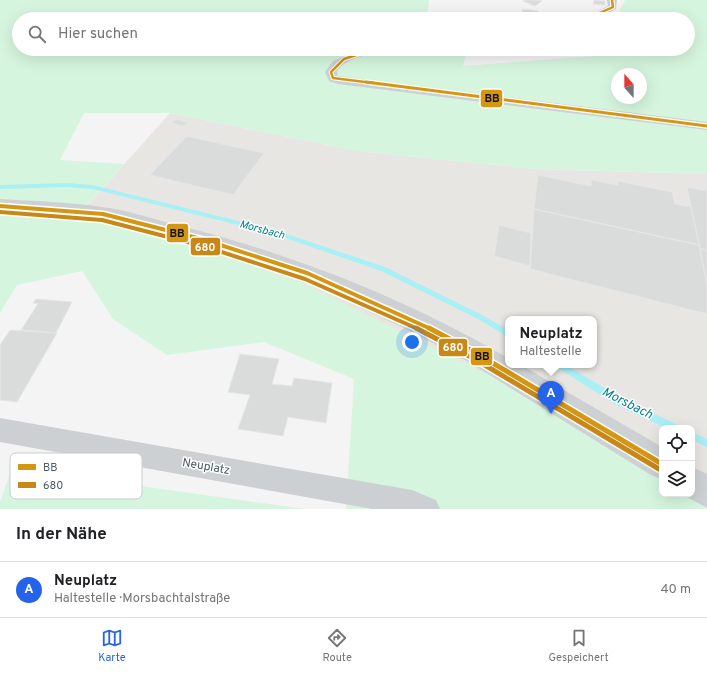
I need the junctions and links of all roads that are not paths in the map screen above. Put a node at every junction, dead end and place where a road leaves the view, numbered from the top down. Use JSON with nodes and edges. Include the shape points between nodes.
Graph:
{"nodes":[{"id":1,"x":612,"y":0,"type":"edge"},
{"id":2,"x":603,"y":12,"type":"edge"},
{"id":3,"x":354,"y":56,"type":"edge"},
{"id":4,"x":707,"y":126,"type":"edge"},
{"id":5,"x":0,"y":206,"type":"edge"},
{"id":6,"x":0,"y":430,"type":"edge"},
{"id":7,"x":127,"y":453,"type":"edge"},
{"id":8,"x":142,"y":456,"type":"edge"},
{"id":9,"x":659,"y":462,"type":"edge"},
{"id":10,"x":695,"y":485,"type":"edge"},
{"id":11,"x":707,"y":492,"type":"edge"},
{"id":12,"x":420,"y":506,"type":"edge"}],
"edges":[{"from":1,"to":2,"type":"street","via":[[613,7]]},
{"from":3,"to":4,"type":"street","via":[[336,65],[331,72],[333,78]]},
{"from":5,"to":9,"type":"main road","via":[[103,214],[205,240],[307,274],[348,290],[476,352]]},
{"from":6,"to":7,"type":"street","name":"Neuplatz"},
{"from":8,"to":12,"type":"street","name":"Neuplatz"},
{"from":10,"to":11,"type":"main road"}]}
